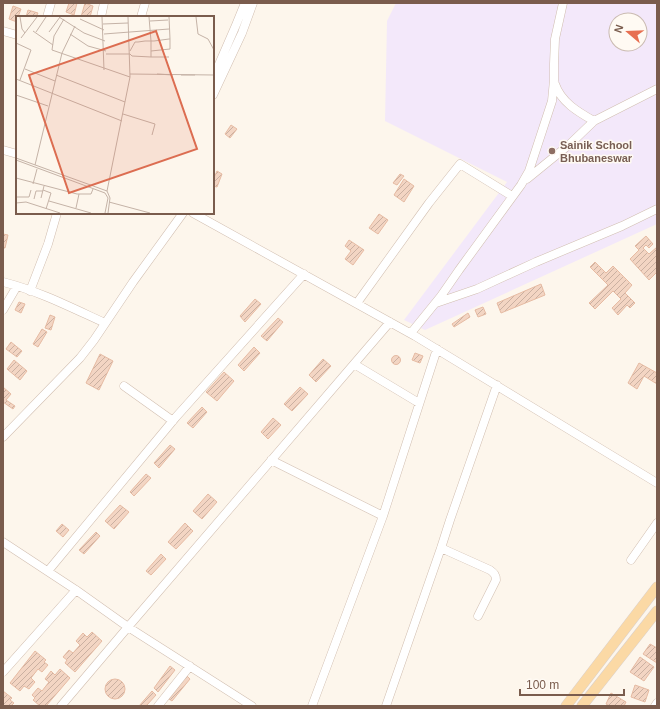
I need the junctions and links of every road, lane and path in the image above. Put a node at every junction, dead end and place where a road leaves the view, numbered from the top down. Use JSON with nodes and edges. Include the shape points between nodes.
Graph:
{"nodes":[{"id":1,"x":51,"y":3,"type":"edge"},
{"id":2,"x":104,"y":3,"type":"edge"},
{"id":3,"x":145,"y":3,"type":"edge"},
{"id":4,"x":245,"y":3,"type":"edge"},
{"id":5,"x":253,"y":3,"type":"edge"},
{"id":6,"x":563,"y":3,"type":"edge"},
{"id":7,"x":47,"y":16,"type":"edge"},
{"id":8,"x":100,"y":16,"type":"edge"},
{"id":9,"x":141,"y":16,"type":"edge"},
{"id":10,"x":3,"y":31,"type":"edge"},
{"id":11,"x":16,"y":35,"type":"edge"},
{"id":12,"x":214,"y":76,"type":"edge"},
{"id":13,"x":554,"y":80,"type":"junction"},
{"id":14,"x":657,"y":89,"type":"edge"},
{"id":15,"x":214,"y":93,"type":"edge"},
{"id":16,"x":594,"y":121,"type":"junction"},
{"id":17,"x":3,"y":150,"type":"edge"},
{"id":18,"x":16,"y":154,"type":"edge"},
{"id":19,"x":523,"y":181,"type":"junction"},
{"id":20,"x":512,"y":196,"type":"junction"},
{"id":21,"x":657,"y":209,"type":"edge"},
{"id":22,"x":57,"y":214,"type":"edge"},
{"id":23,"x":182,"y":214,"type":"edge"},
{"id":24,"x":195,"y":214,"type":"edge"},
{"id":25,"x":304,"y":274,"type":"junction"},
{"id":26,"x":3,"y":282,"type":"edge"},
{"id":27,"x":16,"y":286,"type":"junction"},
{"id":28,"x":30,"y":291,"type":"junction"},
{"id":29,"x":436,"y":303,"type":"junction"},
{"id":30,"x":357,"y":304,"type":"junction"},
{"id":31,"x":3,"y":310,"type":"edge"},
{"id":32,"x":390,"y":322,"type":"junction"},
{"id":33,"x":106,"y":323,"type":"junction"},
{"id":34,"x":411,"y":334,"type":"junction"},
{"id":35,"x":437,"y":349,"type":"junction"},
{"id":36,"x":354,"y":364,"type":"junction"},
{"id":37,"x":496,"y":385,"type":"junction"},
{"id":38,"x":124,"y":386,"type":"dead end"},
{"id":39,"x":420,"y":403,"type":"junction"},
{"id":40,"x":173,"y":421,"type":"junction"},
{"id":41,"x":3,"y":437,"type":"edge"},
{"id":42,"x":271,"y":460,"type":"junction"},
{"id":43,"x":657,"y":483,"type":"edge"},
{"id":44,"x":383,"y":516,"type":"junction"},
{"id":45,"x":657,"y":523,"type":"edge"},
{"id":46,"x":3,"y":542,"type":"edge"},
{"id":47,"x":441,"y":548,"type":"junction"},
{"id":48,"x":631,"y":560,"type":"dead end"},
{"id":49,"x":48,"y":571,"type":"junction"},
{"id":50,"x":657,"y":587,"type":"edge"},
{"id":51,"x":76,"y":590,"type":"junction"},
{"id":52,"x":657,"y":611,"type":"edge"},
{"id":53,"x":478,"y":616,"type":"dead end"},
{"id":54,"x":128,"y":626,"type":"junction"},
{"id":55,"x":190,"y":666,"type":"junction"},
{"id":56,"x":3,"y":672,"type":"edge"},
{"id":57,"x":657,"y":703,"type":"edge"},
{"id":58,"x":61,"y":706,"type":"edge"},
{"id":59,"x":158,"y":706,"type":"edge"},
{"id":60,"x":252,"y":706,"type":"edge"},
{"id":61,"x":312,"y":706,"type":"edge"},
{"id":62,"x":386,"y":706,"type":"edge"},
{"id":63,"x":566,"y":706,"type":"edge"},
{"id":64,"x":582,"y":706,"type":"edge"},
{"id":65,"x":655,"y":706,"type":"edge"}],
"edges":[{"from":1,"to":7,"type":"street"},
{"from":2,"to":8,"type":"street"},
{"from":3,"to":9,"type":"street"},
{"from":4,"to":12,"type":"street"},
{"from":5,"to":15,"type":"street"},
{"from":6,"to":13,"type":"street","via":[[555,39]]},
{"from":10,"to":11,"type":"street"},
{"from":13,"to":16,"type":"street","via":[[558,91],[568,104]]},
{"from":13,"to":19,"type":"street","via":[[552,102],[529,172]]},
{"from":14,"to":16,"type":"street"},
{"from":16,"to":19,"type":"street","via":[[570,144]]},
{"from":17,"to":18,"type":"street"},
{"from":19,"to":20,"type":"street"},
{"from":20,"to":29,"type":"street"},
{"from":20,"to":30,"type":"street","via":[[460,164]]},
{"from":21,"to":29,"type":"street","via":[[477,289]]},
{"from":22,"to":28,"type":"street"},
{"from":23,"to":33,"type":"street"},
{"from":24,"to":25,"type":"street"},
{"from":25,"to":30,"type":"street"},
{"from":25,"to":40,"type":"street"},
{"from":26,"to":27,"type":"street"},
{"from":27,"to":28,"type":"street"},
{"from":27,"to":31,"type":"street"},
{"from":28,"to":33,"type":"street"},
{"from":29,"to":34,"type":"street"},
{"from":30,"to":32,"type":"street"},
{"from":32,"to":34,"type":"street"},
{"from":32,"to":36,"type":"street"},
{"from":33,"to":41,"type":"street","via":[[80,358]]},
{"from":34,"to":35,"type":"street"},
{"from":35,"to":37,"type":"street"},
{"from":35,"to":39,"type":"street"},
{"from":36,"to":39,"type":"street"},
{"from":36,"to":42,"type":"street"},
{"from":37,"to":43,"type":"street"},
{"from":37,"to":47,"type":"street"},
{"from":38,"to":40,"type":"street"},
{"from":39,"to":44,"type":"street"},
{"from":40,"to":49,"type":"street"},
{"from":42,"to":44,"type":"street"},
{"from":42,"to":54,"type":"street"},
{"from":44,"to":61,"type":"street"},
{"from":45,"to":48,"type":"street"},
{"from":46,"to":49,"type":"street"},
{"from":47,"to":53,"type":"street","via":[[490,570],[496,577]]},
{"from":47,"to":62,"type":"street"},
{"from":49,"to":51,"type":"street"},
{"from":50,"to":63,"type":"main road"},
{"from":51,"to":54,"type":"street"},
{"from":51,"to":56,"type":"street"},
{"from":52,"to":64,"type":"main road"},
{"from":54,"to":55,"type":"street"},
{"from":54,"to":58,"type":"street"},
{"from":55,"to":59,"type":"street"},
{"from":55,"to":60,"type":"street"},
{"from":57,"to":65,"type":"street"}]}
